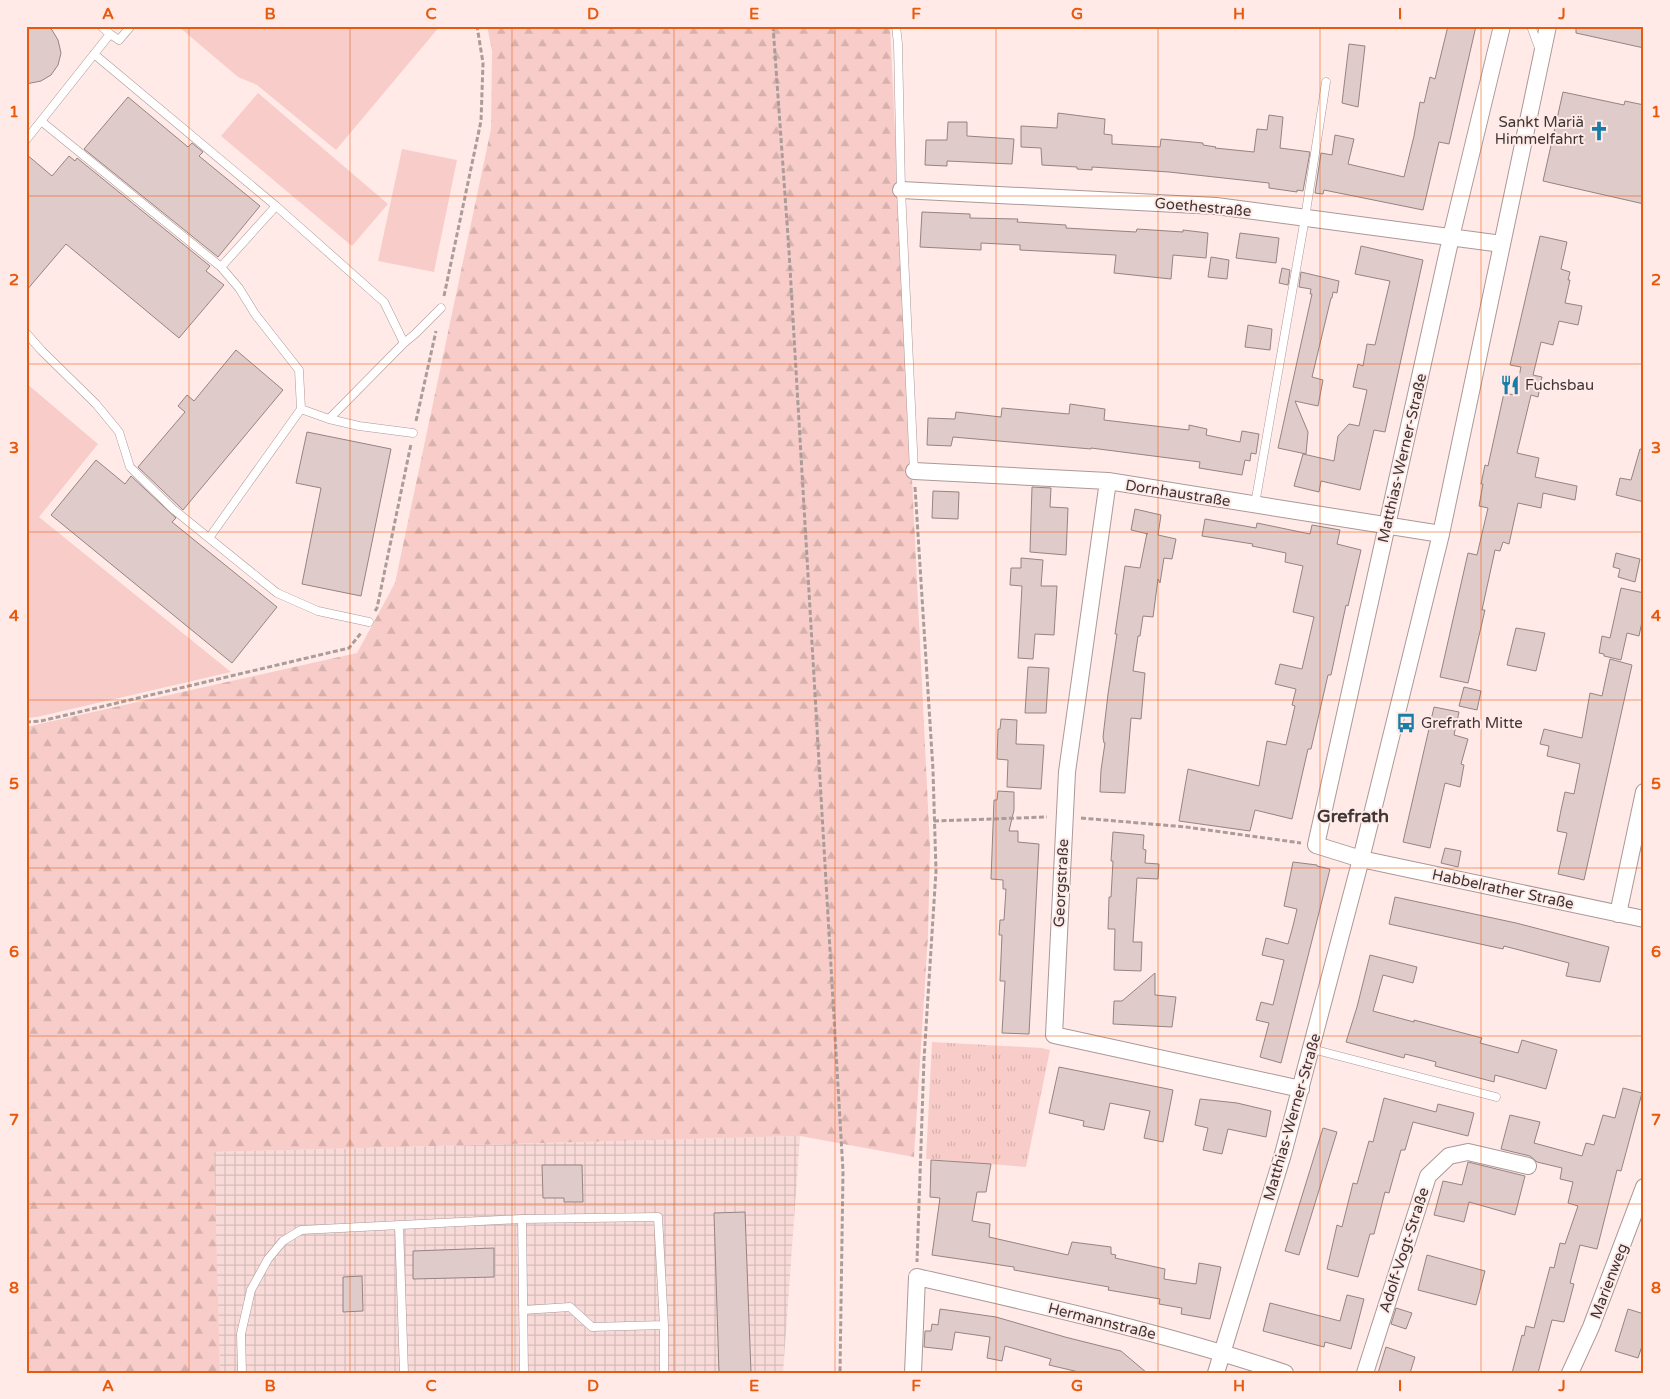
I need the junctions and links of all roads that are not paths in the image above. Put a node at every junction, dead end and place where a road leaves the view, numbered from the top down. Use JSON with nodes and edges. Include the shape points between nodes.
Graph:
{"nodes":[{"id":1,"x":101,"y":26,"type":"edge"},
{"id":2,"x":131,"y":26,"type":"edge"},
{"id":3,"x":896,"y":26,"type":"edge"},
{"id":4,"x":1502,"y":26,"type":"edge"},
{"id":5,"x":1531,"y":26,"type":"edge"},
{"id":6,"x":1548,"y":26,"type":"edge"},
{"id":7,"x":110,"y":34,"type":"junction"},
{"id":8,"x":94,"y":54,"type":"junction"},
{"id":9,"x":1541,"y":58,"type":"junction"},
{"id":10,"x":1326,"y":82,"type":"dead end"},
{"id":11,"x":41,"y":121,"type":"junction"},
{"id":12,"x":26,"y":140,"type":"edge"},
{"id":13,"x":901,"y":190,"type":"junction"},
{"id":14,"x":276,"y":206,"type":"junction"},
{"id":15,"x":1305,"y":218,"type":"junction"},
{"id":16,"x":1451,"y":237,"type":"junction"},
{"id":17,"x":1502,"y":244,"type":"junction"},
{"id":18,"x":221,"y":267,"type":"junction"},
{"id":19,"x":441,"y":308,"type":"road end"},
{"id":20,"x":26,"y":334,"type":"edge"},
{"id":21,"x":404,"y":343,"type":"junction"},
{"id":22,"x":301,"y":410,"type":"junction"},
{"id":23,"x":329,"y":419,"type":"junction"},
{"id":24,"x":413,"y":433,"type":"road end"},
{"id":25,"x":914,"y":471,"type":"joint"},
{"id":26,"x":1108,"y":482,"type":"junction"},
{"id":27,"x":1255,"y":504,"type":"junction"},
{"id":28,"x":1387,"y":525,"type":"junction"},
{"id":29,"x":1441,"y":534,"type":"junction"},
{"id":30,"x":209,"y":538,"type":"junction"},
{"id":31,"x":369,"y":622,"type":"road end"},
{"id":32,"x":1644,"y":792,"type":"edge"},
{"id":33,"x":1361,"y":859,"type":"junction"},
{"id":34,"x":1618,"y":914,"type":"junction"},
{"id":35,"x":1644,"y":919,"type":"edge"},
{"id":36,"x":1312,"y":1049,"type":"junction"},
{"id":37,"x":1301,"y":1089,"type":"junction"},
{"id":38,"x":1496,"y":1097,"type":"dead end"},
{"id":39,"x":1528,"y":1166,"type":"dead end"},
{"id":40,"x":1644,"y":1187,"type":"edge"},
{"id":41,"x":522,"y":1219,"type":"junction"},
{"id":42,"x":399,"y":1225,"type":"junction"},
{"id":43,"x":523,"y":1310,"type":"junction"},
{"id":44,"x":664,"y":1325,"type":"junction"},
{"id":45,"x":1223,"y":1352,"type":"junction"},
{"id":46,"x":242,"y":1373,"type":"edge"},
{"id":47,"x":404,"y":1373,"type":"edge"},
{"id":48,"x":524,"y":1373,"type":"edge"},
{"id":49,"x":664,"y":1373,"type":"edge"},
{"id":50,"x":914,"y":1373,"type":"edge"},
{"id":51,"x":1216,"y":1373,"type":"edge"},
{"id":52,"x":1285,"y":1373,"type":"edge"},
{"id":53,"x":1365,"y":1373,"type":"edge"},
{"id":54,"x":1570,"y":1373,"type":"edge"}],
"edges":[{"from":1,"to":7,"type":"lane"},
{"from":2,"to":7,"type":"lane","via":[[119,40]]},
{"from":3,"to":13,"type":"lane"},
{"from":4,"to":16,"type":"street","name":"Matthias-Werner-Straße"},
{"from":5,"to":9,"type":"lane"},
{"from":6,"to":9,"type":"street","name":"Matthias-Werner-Straße"},
{"from":7,"to":8,"type":"lane"},
{"from":8,"to":11,"type":"lane"},
{"from":8,"to":14,"type":"lane"},
{"from":9,"to":17,"type":"street","name":"Matthias-Werner-Straße"},
{"from":10,"to":15,"type":"lane"},
{"from":11,"to":12,"type":"lane"},
{"from":11,"to":18,"type":"lane"},
{"from":13,"to":15,"type":"street","name":"Goethestraße","via":[[1216,206]]},
{"from":13,"to":25,"type":"lane"},
{"from":14,"to":18,"type":"lane"},
{"from":14,"to":21,"type":"lane","via":[[384,302]]},
{"from":15,"to":16,"type":"street","name":"Goethestraße"},
{"from":15,"to":27,"type":"lane"},
{"from":16,"to":17,"type":"street","name":"Goethestraße"},
{"from":16,"to":28,"type":"street","name":"Matthias-Werner-Straße"},
{"from":17,"to":29,"type":"street","name":"Matthias-Werner-Straße"},
{"from":18,"to":22,"type":"lane","via":[[299,370]]},
{"from":19,"to":21,"type":"lane"},
{"from":20,"to":30,"type":"lane","via":[[96,404],[119,432],[130,467]]},
{"from":21,"to":23,"type":"lane"},
{"from":22,"to":23,"type":"lane"},
{"from":22,"to":30,"type":"lane"},
{"from":23,"to":24,"type":"lane"},
{"from":25,"to":26,"type":"street","name":"Dornhaustraße"},
{"from":26,"to":27,"type":"street","name":"Dornhaustraße"},
{"from":26,"to":37,"type":"street","name":"Georgstraße","via":[[1067,772],[1054,1035]]},
{"from":27,"to":28,"type":"street","name":"Dornhaustraße"},
{"from":28,"to":29,"type":"street","name":"Dornhaustraße"},
{"from":28,"to":33,"type":"street","name":"Matthias-Werner-Straße","via":[[1316,845]]},
{"from":29,"to":33,"type":"street","name":"Matthias-Werner-Straße"},
{"from":30,"to":31,"type":"lane","via":[[277,593],[318,611]]},
{"from":32,"to":34,"type":"street"},
{"from":33,"to":34,"type":"street","name":"Habbelrather Straße"},
{"from":33,"to":36,"type":"street","name":"Matthias-Werner-Straße"},
{"from":34,"to":35,"type":"street","name":"Habbelrather Straße"},
{"from":36,"to":37,"type":"street","name":"Matthias-Werner-Straße"},
{"from":36,"to":38,"type":"lane"},
{"from":37,"to":45,"type":"street","name":"Matthias-Werner-Straße"},
{"from":39,"to":53,"type":"street","name":"Adolf-Vogt-Straße","via":[[1468,1152],[1449,1156],[1428,1176]]},
{"from":40,"to":54,"type":"street","name":"Marienweg","via":[[1591,1327]]},
{"from":41,"to":42,"type":"lane"},
{"from":41,"to":43,"type":"lane"},
{"from":41,"to":44,"type":"lane","via":[[658,1216]]},
{"from":42,"to":46,"type":"lane","via":[[301,1230],[283,1242],[268,1259],[251,1290],[241,1334]]},
{"from":42,"to":47,"type":"lane"},
{"from":43,"to":44,"type":"lane","via":[[570,1307],[592,1327]]},
{"from":43,"to":48,"type":"lane"},
{"from":44,"to":49,"type":"lane"},
{"from":45,"to":50,"type":"street","name":"Hermannstraße","via":[[1079,1314],[917,1277]]},
{"from":45,"to":51,"type":"street","name":"Matthias-Werner-Straße"},
{"from":45,"to":52,"type":"street","name":"Hermannstraße"}]}
